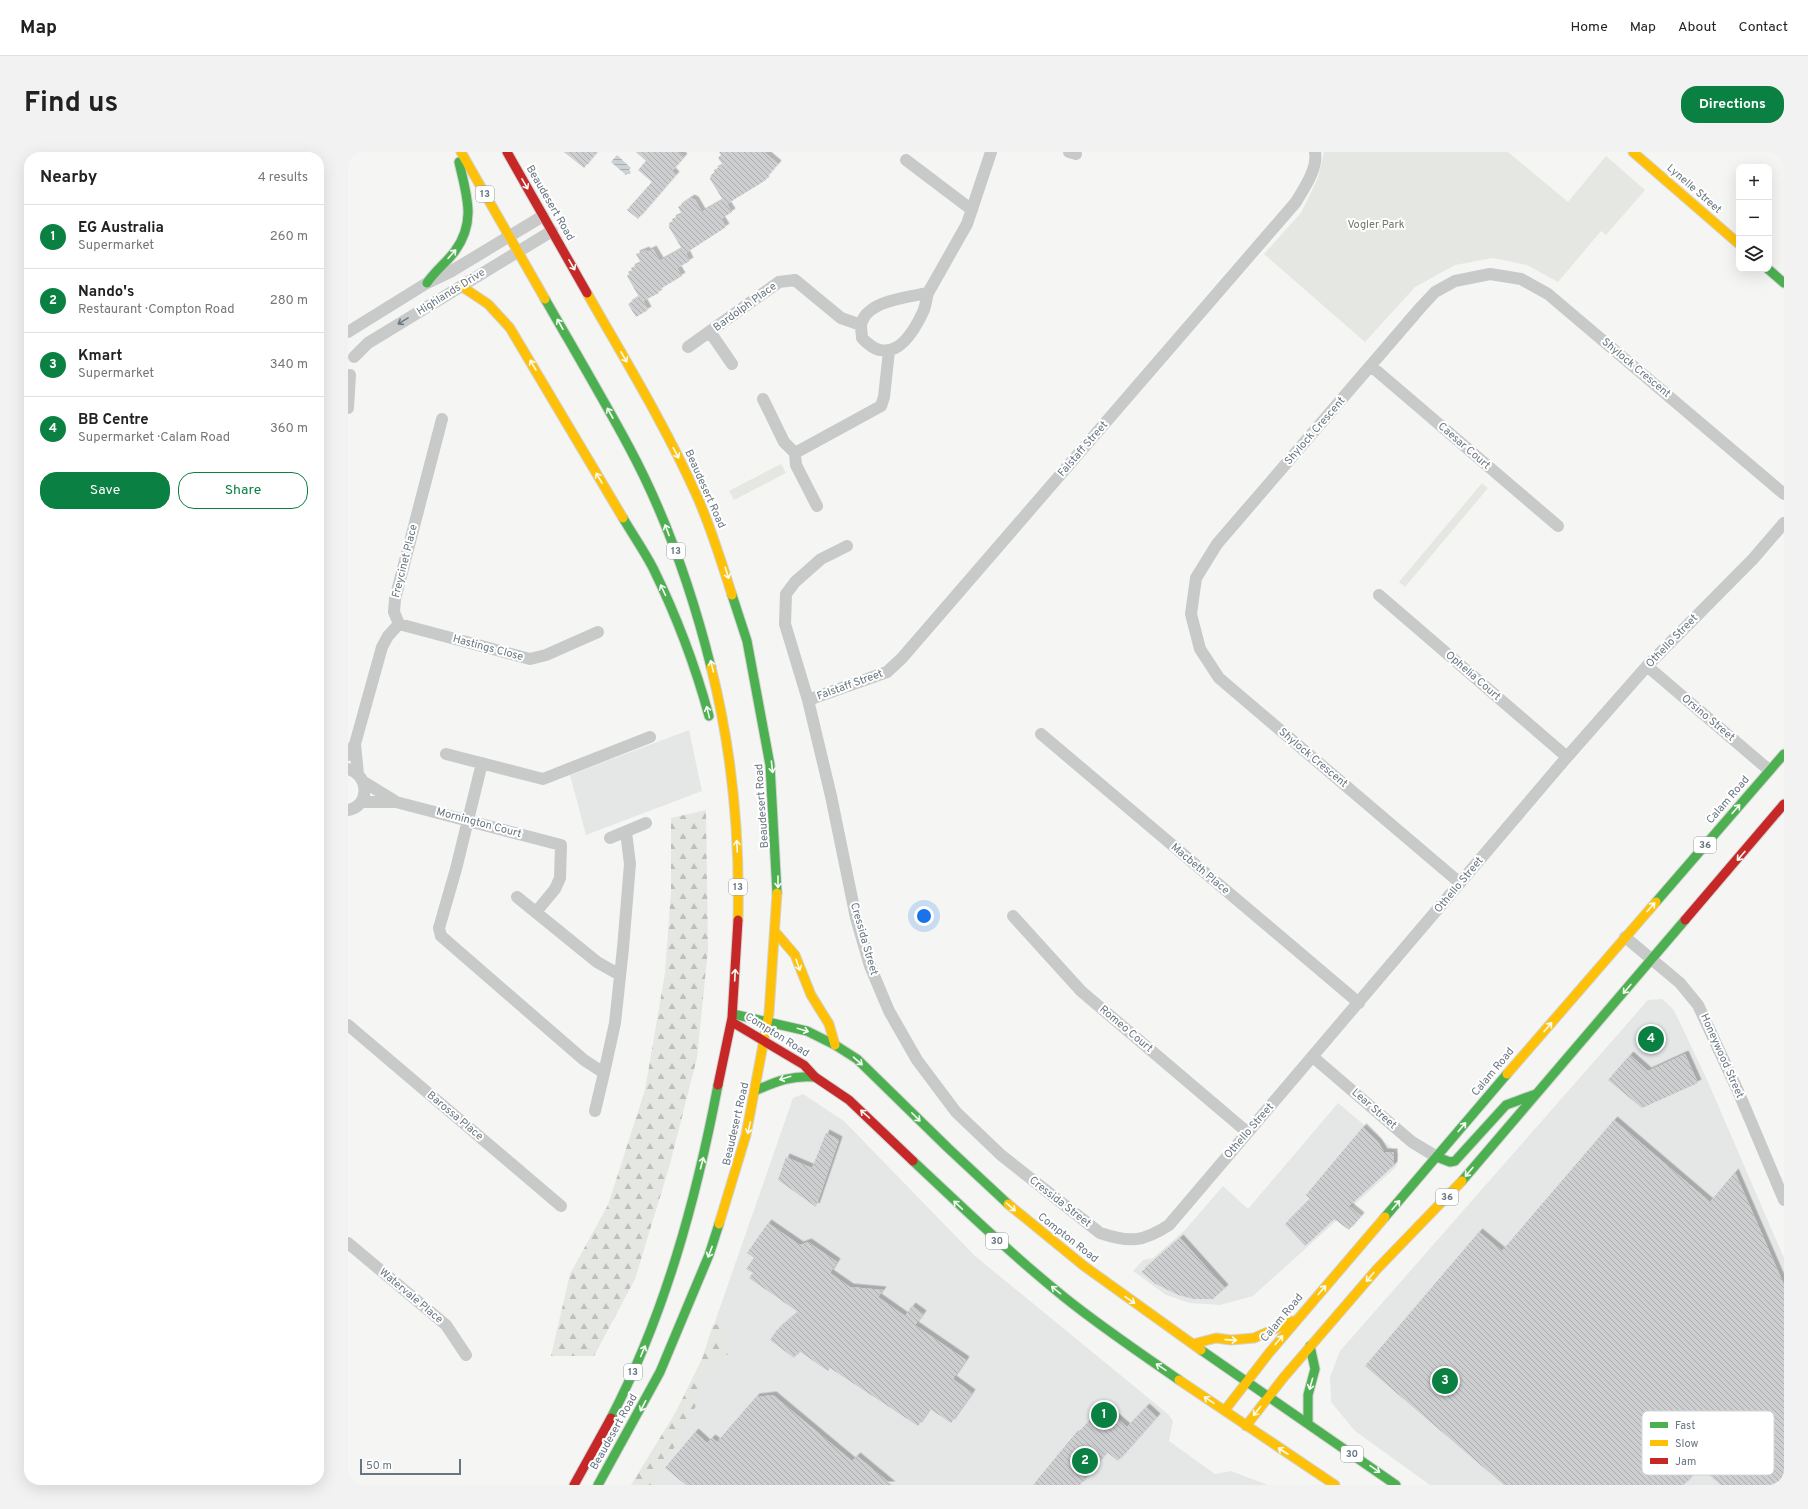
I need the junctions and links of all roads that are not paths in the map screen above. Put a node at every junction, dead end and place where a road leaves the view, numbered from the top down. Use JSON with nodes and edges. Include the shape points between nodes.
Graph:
{"nodes":[{"id":1,"x":457,"y":152,"type":"edge"},
{"id":2,"x":461,"y":152,"type":"edge"},
{"id":3,"x":507,"y":152,"type":"edge"},
{"id":4,"x":992,"y":152,"type":"edge"},
{"id":5,"x":1315,"y":152,"type":"edge"},
{"id":6,"x":1632,"y":152,"type":"edge"},
{"id":7,"x":906,"y":160,"type":"dead end"},
{"id":8,"x":972,"y":210,"type":"junction"},
{"id":9,"x":543,"y":216,"type":"junction"},
{"id":10,"x":552,"y":231,"type":"junction"},
{"id":11,"x":510,"y":236,"type":"junction"},
{"id":12,"x":1736,"y":241,"type":"edge"},
{"id":13,"x":518,"y":250,"type":"junction"},
{"id":14,"x":1771,"y":272,"type":"edge"},
{"id":15,"x":427,"y":283,"type":"junction"},
{"id":16,"x":1784,"y":283,"type":"edge"},
{"id":17,"x":460,"y":286,"type":"junction"},
{"id":18,"x":928,"y":293,"type":"junction"},
{"id":19,"x":861,"y":325,"type":"junction"},
{"id":20,"x":348,"y":332,"type":"edge"},
{"id":21,"x":710,"y":332,"type":"junction"},
{"id":22,"x":688,"y":347,"type":"dead end"},
{"id":23,"x":888,"y":351,"type":"junction"},
{"id":24,"x":351,"y":352,"type":"edge"},
{"id":25,"x":732,"y":364,"type":"dead end"},
{"id":26,"x":1371,"y":366,"type":"junction"},
{"id":27,"x":349,"y":375,"type":"edge"},
{"id":28,"x":763,"y":399,"type":"dead end"},
{"id":29,"x":348,"y":408,"type":"edge"},
{"id":30,"x":442,"y":419,"type":"dead end"},
{"id":31,"x":795,"y":453,"type":"junction"},
{"id":32,"x":1784,"y":494,"type":"edge"},
{"id":33,"x":817,"y":506,"type":"dead end"},
{"id":34,"x":1784,"y":523,"type":"edge"},
{"id":35,"x":1558,"y":526,"type":"dead end"},
{"id":36,"x":847,"y":546,"type":"dead end"},
{"id":37,"x":1379,"y":595,"type":"dead end"},
{"id":38,"x":398,"y":624,"type":"junction"},
{"id":39,"x":598,"y":632,"type":"dead end"},
{"id":40,"x":1647,"y":666,"type":"junction"},
{"id":41,"x":808,"y":700,"type":"junction"},
{"id":42,"x":711,"y":728,"type":"dead end"},
{"id":43,"x":1041,"y":734,"type":"dead end"},
{"id":44,"x":650,"y":737,"type":"dead end"},
{"id":45,"x":717,"y":740,"type":"dead end"},
{"id":46,"x":355,"y":744,"type":"junction"},
{"id":47,"x":446,"y":754,"type":"dead end"},
{"id":48,"x":1784,"y":754,"type":"edge"},
{"id":49,"x":348,"y":755,"type":"edge"},
{"id":50,"x":1567,"y":757,"type":"junction"},
{"id":51,"x":730,"y":760,"type":"junction"},
{"id":52,"x":482,"y":763,"type":"junction"},
{"id":53,"x":1770,"y":770,"type":"junction"},
{"id":54,"x":357,"y":775,"type":"edge"},
{"id":55,"x":396,"y":802,"type":"junction"},
{"id":56,"x":1784,"y":804,"type":"edge"},
{"id":57,"x":352,"y":808,"type":"edge"},
{"id":58,"x":468,"y":820,"type":"junction"},
{"id":59,"x":646,"y":823,"type":"dead end"},
{"id":60,"x":626,"y":832,"type":"junction"},
{"id":61,"x":610,"y":838,"type":"dead end"},
{"id":62,"x":1460,"y":883,"type":"junction"},
{"id":63,"x":517,"y":897,"type":"dead end"},
{"id":64,"x":536,"y":912,"type":"junction"},
{"id":65,"x":1013,"y":916,"type":"dead end"},
{"id":66,"x":777,"y":934,"type":"junction"},
{"id":67,"x":1625,"y":937,"type":"junction"},
{"id":68,"x":1652,"y":959,"type":"junction"},
{"id":69,"x":620,"y":975,"type":"junction"},
{"id":70,"x":1359,"y":1003,"type":"junction"},
{"id":71,"x":732,"y":1018,"type":"junction"},
{"id":72,"x":768,"y":1022,"type":"junction"},
{"id":73,"x":348,"y":1025,"type":"edge"},
{"id":74,"x":766,"y":1040,"type":"junction"},
{"id":75,"x":835,"y":1045,"type":"junction"},
{"id":76,"x":1313,"y":1057,"type":"junction"},
{"id":77,"x":604,"y":1073,"type":"junction"},
{"id":78,"x":815,"y":1076,"type":"junction"},
{"id":79,"x":757,"y":1090,"type":"junction"},
{"id":80,"x":1536,"y":1094,"type":"junction"},
{"id":81,"x":595,"y":1111,"type":"dead end"},
{"id":82,"x":1247,"y":1132,"type":"junction"},
{"id":83,"x":1437,"y":1157,"type":"junction"},
{"id":84,"x":1784,"y":1200,"type":"edge"},
{"id":85,"x":561,"y":1206,"type":"dead end"},
{"id":86,"x":1133,"y":1240,"type":"joint"},
{"id":87,"x":348,"y":1243,"type":"edge"},
{"id":88,"x":1297,"y":1320,"type":"junction"},
{"id":89,"x":1193,"y":1344,"type":"junction"},
{"id":90,"x":1310,"y":1346,"type":"junction"},
{"id":91,"x":466,"y":1355,"type":"dead end"},
{"id":92,"x":1246,"y":1381,"type":"junction"},
{"id":93,"x":1268,"y":1396,"type":"junction"},
{"id":94,"x":1225,"y":1410,"type":"junction"},
{"id":95,"x":1308,"y":1424,"type":"junction"},
{"id":96,"x":1246,"y":1426,"type":"junction"},
{"id":97,"x":574,"y":1485,"type":"edge"},
{"id":98,"x":598,"y":1485,"type":"edge"},
{"id":99,"x":1335,"y":1485,"type":"edge"},
{"id":100,"x":1396,"y":1485,"type":"edge"}],
"edges":[{"from":15,"to":1,"type":"main road","one_way":true,"via":[[461,243],[469,222],[468,198],[462,182]]},
{"from":2,"to":11,"type":"main road","name":"Beaudesert Road","number":"13"},
{"from":3,"to":9,"type":"main road","name":"Beaudesert Road","number":"13","one_way":true},
{"from":4,"to":8,"type":"street"},
{"from":5,"to":41,"type":"street","name":"Falstaff Street","via":[[1310,178],[1296,202],[902,658],[887,672]]},
{"from":6,"to":12,"type":"main road","name":"Lynelle Street"},
{"from":7,"to":8,"type":"street"},
{"from":8,"to":18,"type":"street","via":[[967,224]]},
{"from":9,"to":10,"type":"main road","name":"Beaudesert Road","number":"13"},
{"from":9,"to":11,"type":"street","name":"Highlands Drive"},
{"from":10,"to":13,"type":"street","name":"Highlands Drive"},
{"from":10,"to":66,"type":"main road","name":"Beaudesert Road","number":"13","one_way":true,"via":[[685,470],[706,515],[738,607],[763,708],[772,763],[778,860]]},
{"from":11,"to":13,"type":"main road","name":"Beaudesert Road","number":"13"},
{"from":11,"to":15,"type":"street","name":"Highlands Drive"},
{"from":13,"to":17,"type":"street","name":"Highlands Drive"},
{"from":51,"to":13,"type":"main road","name":"Beaudesert Road","number":"13","one_way":true,"via":[[721,705],[699,619],[680,562],[650,487]]},
{"from":14,"to":16,"type":"main road"},
{"from":15,"to":20,"type":"street","name":"Highlands Drive"},
{"from":17,"to":24,"type":"street","name":"Highlands Drive","one_way":true},
{"from":42,"to":17,"type":"main road","one_way":true,"via":[[690,655],[652,567],[510,328],[489,303]]},
{"from":18,"to":19,"type":"street","via":[[889,301],[873,308],[866,314]]},
{"from":18,"to":23,"type":"street","via":[[924,311],[905,341]]},
{"from":19,"to":21,"type":"street","name":"Bardolph Place","via":[[841,318],[795,280],[779,282]]},
{"from":19,"to":23,"type":"street","via":[[862,338],[871,347]]},
{"from":21,"to":22,"type":"street","name":"Bardolph Place"},
{"from":21,"to":25,"type":"street","name":"Bardolph Place"},
{"from":23,"to":31,"type":"street","via":[[881,406]]},
{"from":24,"to":27,"type":"street","via":[[353,369]]},
{"from":26,"to":32,"type":"street","name":"Shylock Crescent","via":[[1435,292],[1455,281],[1490,274],[1521,279],[1548,294]]},
{"from":26,"to":35,"type":"street","name":"Caesar Court"},
{"from":26,"to":62,"type":"street","name":"Shylock Crescent","via":[[1218,544],[1196,578],[1191,614],[1200,649],[1219,678]]},
{"from":27,"to":29,"type":"street"},
{"from":28,"to":31,"type":"street","via":[[784,442]]},
{"from":30,"to":38,"type":"street","name":"Freycinet Place","via":[[395,599],[394,612]]},
{"from":31,"to":33,"type":"street","via":[[796,465]]},
{"from":34,"to":40,"type":"street","name":"Othello Street","via":[[1753,559]]},
{"from":36,"to":41,"type":"street","name":"Cressida Street","via":[[821,559],[795,582],[786,594],[784,624]]},
{"from":37,"to":50,"type":"street","name":"Ophelia Court"},
{"from":38,"to":39,"type":"street","name":"Hastings Close","via":[[530,659],[546,655]]},
{"from":38,"to":46,"type":"street","via":[[382,647]]},
{"from":40,"to":50,"type":"street","name":"Othello Street"},
{"from":40,"to":53,"type":"street","name":"Orsino Street"},
{"from":41,"to":86,"type":"street","name":"Cressida Street","via":[[856,918],[870,966],[889,1011],[917,1060],[956,1112],[1001,1155],[1100,1233],[1117,1239]]},
{"from":43,"to":70,"type":"street","name":"Macbeth Place"},
{"from":44,"to":52,"type":"street","via":[[543,779]]},
{"from":45,"to":51,"type":"main road"},
{"from":46,"to":49,"type":"street"},
{"from":46,"to":54,"type":"street"},
{"from":47,"to":52,"type":"street"},
{"from":48,"to":53,"type":"main road","name":"Calam Road","number":"36"},
{"from":50,"to":62,"type":"street","name":"Othello Street"},
{"from":71,"to":51,"type":"main road","name":"Beaudesert Road","number":"13","one_way":true,"via":[[738,874]]},
{"from":52,"to":58,"type":"street"},
{"from":67,"to":53,"type":"main road","name":"Calam Road","number":"36","one_way":true},
{"from":54,"to":55,"type":"street","name":"Mornington Court"},
{"from":54,"to":57,"type":"street","via":[[364,796]]},
{"from":55,"to":57,"type":"street","name":"Mornington Court"},
{"from":55,"to":58,"type":"street","name":"Mornington Court"},
{"from":56,"to":68,"type":"main road","number":"36","one_way":true},
{"from":58,"to":64,"type":"street","name":"Mornington Court","via":[[561,844],[560,878],[555,889]]},
{"from":58,"to":77,"type":"street","via":[[439,928],[441,936],[584,1060]]},
{"from":59,"to":60,"type":"street"},
{"from":60,"to":61,"type":"street"},
{"from":60,"to":69,"type":"street","via":[[630,864]]},
{"from":62,"to":70,"type":"street","name":"Othello Street"},
{"from":63,"to":64,"type":"street"},
{"from":64,"to":69,"type":"street","via":[[597,962]]},
{"from":65,"to":82,"type":"street","name":"Romeo Court","via":[[1081,991]]},
{"from":66,"to":72,"type":"main road","name":"Beaudesert Road","number":"13"},
{"from":66,"to":75,"type":"main road","one_way":true,"via":[[794,955],[811,995],[829,1024]]},
{"from":67,"to":68,"type":"street","name":"Honeywood Street"},
{"from":83,"to":67,"type":"main road","name":"Calam Road","number":"36","one_way":true},
{"from":68,"to":80,"type":"main road","number":"36","one_way":true},
{"from":68,"to":84,"type":"street","name":"Honeywood Street","via":[[1680,984],[1698,1005]]},
{"from":69,"to":77,"type":"street","via":[[615,1023]]},
{"from":70,"to":76,"type":"street","name":"Othello Street"},
{"from":71,"to":72,"type":"main road","name":"Compton Road"},
{"from":71,"to":74,"type":"main road","name":"Compton Road","number":"30"},
{"from":97,"to":71,"type":"main road","name":"Beaudesert Road","number":"13","one_way":true,"via":[[630,1378],[654,1324],[668,1283],[703,1157]]},
{"from":72,"to":74,"type":"main road","name":"Beaudesert Road","number":"13"},
{"from":72,"to":75,"type":"main road","name":"Compton Road","one_way":true,"via":[[807,1031]]},
{"from":73,"to":85,"type":"street","name":"Barossa Place"},
{"from":74,"to":78,"type":"main road","name":"Compton Road","number":"30","via":[[804,1065]]},
{"from":74,"to":79,"type":"main road","name":"Beaudesert Road","number":"13"},
{"from":75,"to":89,"type":"main road","name":"Compton Road","number":"30","one_way":true,"via":[[857,1059],[972,1170],[1041,1232]]},
{"from":76,"to":82,"type":"street","name":"Othello Street"},
{"from":76,"to":83,"type":"street","name":"Lear Street","via":[[1412,1142]]},
{"from":77,"to":81,"type":"street"},
{"from":78,"to":79,"type":"main road","one_way":true,"via":[[786,1077]]},
{"from":94,"to":78,"type":"main road","name":"Compton Road","number":"30","one_way":true,"via":[[1141,1354],[1064,1297],[974,1219],[866,1115]]},
{"from":79,"to":98,"type":"main road","name":"Beaudesert Road","number":"13","one_way":true,"via":[[727,1204],[684,1321],[641,1410]]},
{"from":80,"to":83,"type":"main road","via":[[1506,1105],[1458,1159],[1450,1162]]},
{"from":80,"to":90,"type":"main road","number":"36","one_way":true,"via":[[1450,1194],[1377,1269]]},
{"from":82,"to":86,"type":"street","name":"Othello Street","via":[[1169,1225],[1152,1236]]},
{"from":88,"to":83,"type":"main road","name":"Calam Road","number":"36","one_way":true},
{"from":87,"to":91,"type":"street","name":"Watervale Place","via":[[446,1325]]},
{"from":89,"to":88,"type":"main road","one_way":true,"via":[[1216,1338],[1254,1338]]},
{"from":92,"to":88,"type":"main road","name":"Calam Road","number":"36","one_way":true},
{"from":89,"to":92,"type":"main road","name":"Compton Road","number":"30"},
{"from":90,"to":93,"type":"main road","number":"36"},
{"from":90,"to":95,"type":"main road","one_way":true,"via":[[1315,1368],[1308,1395]]},
{"from":92,"to":93,"type":"main road","name":"Compton Road","number":"30"},
{"from":92,"to":94,"type":"main road","name":"Calam Road","number":"36"},
{"from":93,"to":95,"type":"main road","name":"Compton Road","number":"30"},
{"from":93,"to":96,"type":"main road","number":"36","one_way":true},
{"from":94,"to":96,"type":"main road","name":"Compton Road","number":"30"},
{"from":95,"to":100,"type":"main road","name":"Compton Road","number":"30","one_way":true},
{"from":99,"to":96,"type":"main road","name":"Compton Road","number":"30","one_way":true}]}
